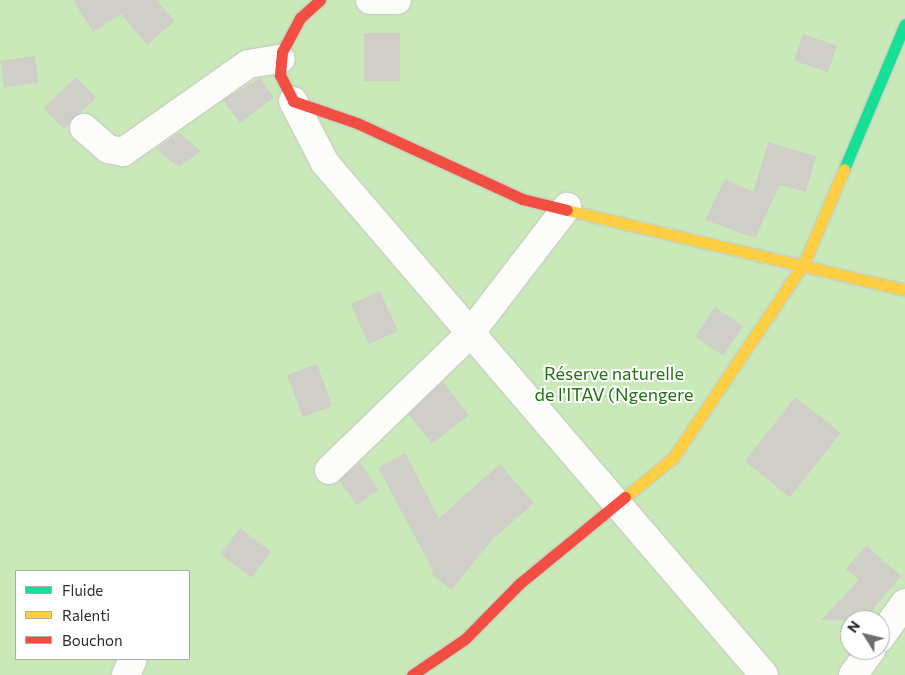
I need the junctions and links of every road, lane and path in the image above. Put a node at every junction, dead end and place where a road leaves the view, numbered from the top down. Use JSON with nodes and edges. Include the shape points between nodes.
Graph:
{"nodes":[{"id":1,"x":320,"y":0,"type":"edge"},
{"id":2,"x":370,"y":0,"type":"edge"},
{"id":3,"x":397,"y":0,"type":"edge"},
{"id":4,"x":905,"y":24,"type":"edge"},
{"id":5,"x":281,"y":58,"type":"junction"},
{"id":6,"x":292,"y":100,"type":"junction"},
{"id":7,"x":84,"y":128,"type":"dead end"},
{"id":8,"x":567,"y":207,"type":"junction"},
{"id":9,"x":804,"y":263,"type":"junction"},
{"id":10,"x":905,"y":290,"type":"edge"},
{"id":11,"x":468,"y":336,"type":"junction"},
{"id":12,"x":329,"y":470,"type":"dead end"},
{"id":13,"x":618,"y":506,"type":"junction"},
{"id":14,"x":905,"y":604,"type":"edge"},
{"id":15,"x":890,"y":624,"type":"edge"},
{"id":16,"x":134,"y":660,"type":"edge"},
{"id":17,"x":864,"y":660,"type":"edge"},
{"id":18,"x":126,"y":675,"type":"edge"},
{"id":19,"x":412,"y":675,"type":"edge"},
{"id":20,"x":764,"y":675,"type":"edge"},
{"id":21,"x":853,"y":675,"type":"edge"}],
"edges":[{"from":1,"to":5,"type":"street","via":[[300,18]]},
{"from":2,"to":3,"type":"street"},
{"from":4,"to":9,"type":"street"},
{"from":5,"to":6,"type":"street","via":[[280,74]]},
{"from":5,"to":7,"type":"street","via":[[248,64],[123,152],[108,149]]},
{"from":6,"to":8,"type":"street","via":[[357,123],[522,199]]},
{"from":6,"to":11,"type":"street","via":[[325,163]]},
{"from":8,"to":9,"type":"street"},
{"from":8,"to":11,"type":"street"},
{"from":9,"to":10,"type":"street"},
{"from":9,"to":13,"type":"street","via":[[673,458]]},
{"from":11,"to":12,"type":"street"},
{"from":11,"to":13,"type":"street"},
{"from":13,"to":19,"type":"street","via":[[519,584],[466,638]]},
{"from":13,"to":20,"type":"street"},
{"from":14,"to":15,"type":"street"},
{"from":16,"to":18,"type":"street"},
{"from":17,"to":21,"type":"street"}]}
